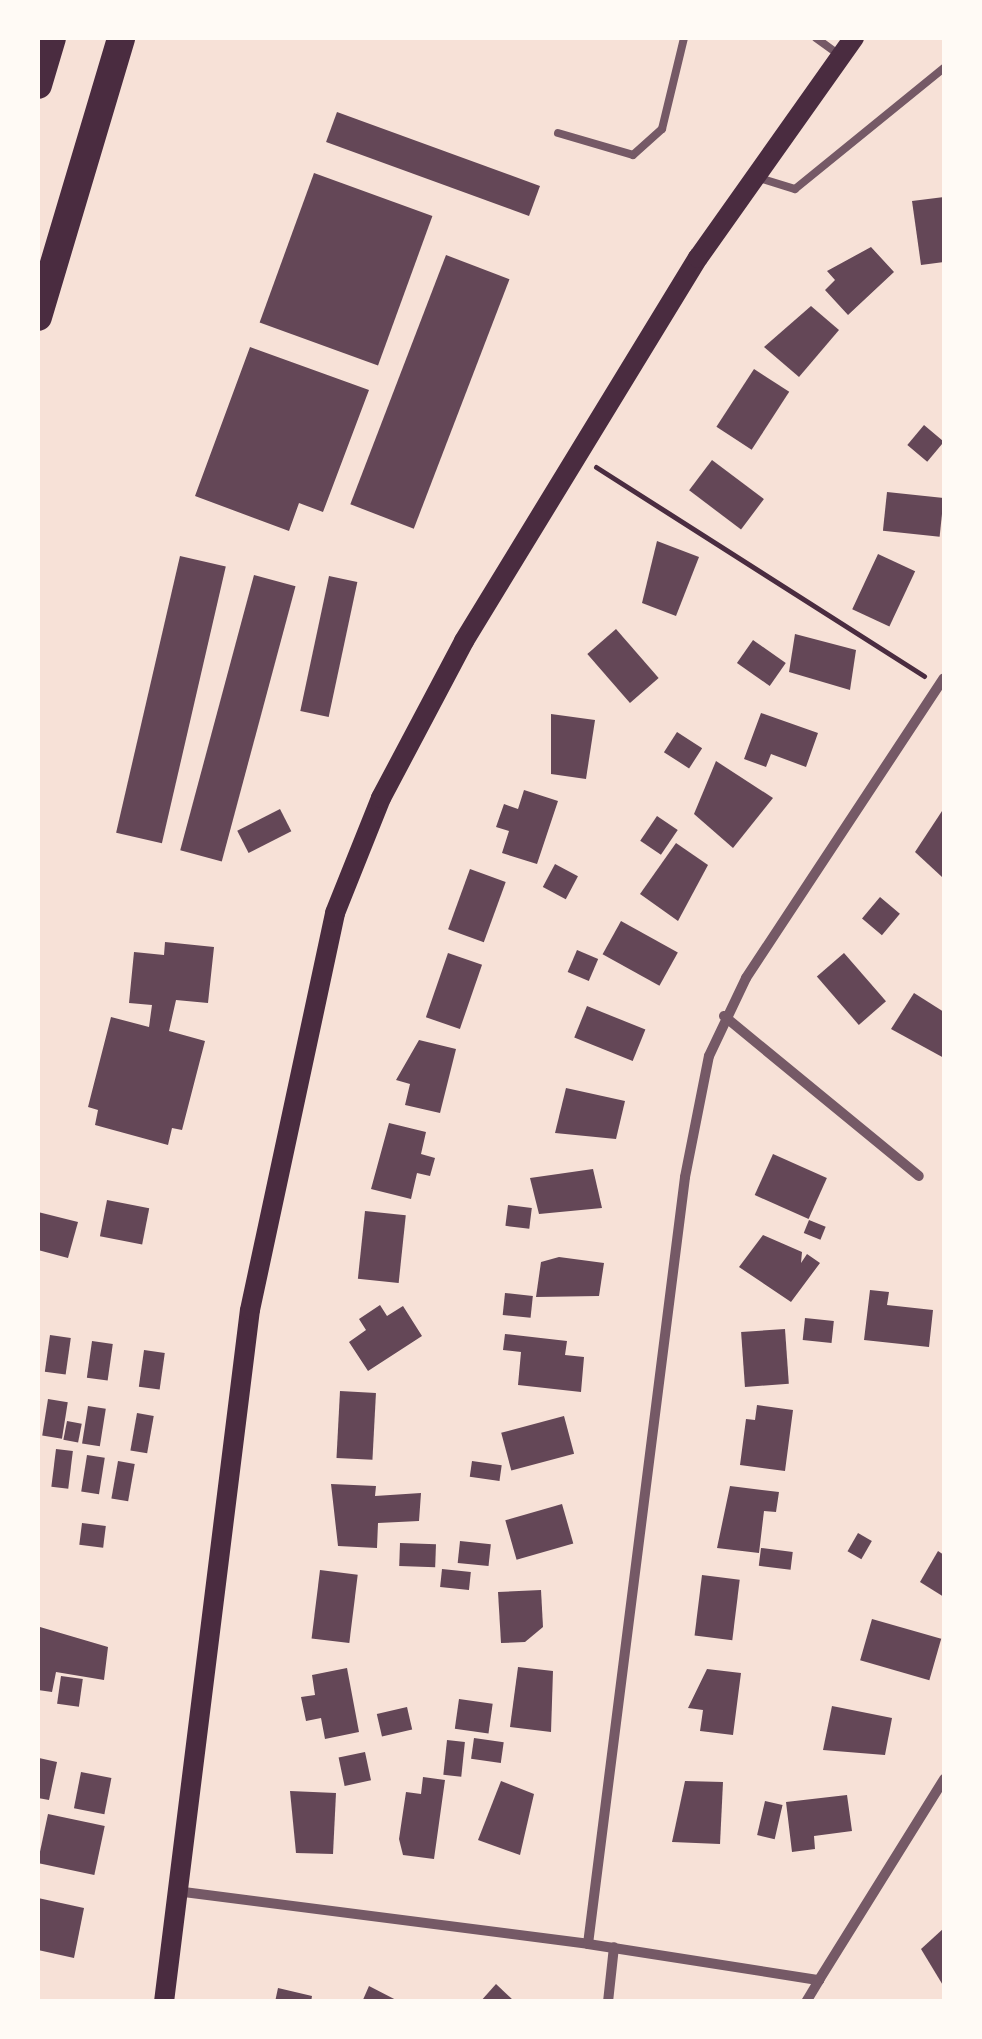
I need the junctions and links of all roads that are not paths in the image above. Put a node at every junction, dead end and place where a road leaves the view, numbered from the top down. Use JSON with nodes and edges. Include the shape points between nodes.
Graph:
{"nodes":[{"id":1,"x":52,"y":38,"type":"edge"},
{"id":2,"x":121,"y":38,"type":"edge"},
{"id":3,"x":684,"y":38,"type":"edge"},
{"id":4,"x":816,"y":38,"type":"edge"},
{"id":5,"x":854,"y":38,"type":"edge"},
{"id":6,"x":838,"y":54,"type":"junction"},
{"id":7,"x":944,"y":68,"type":"edge"},
{"id":8,"x":38,"y":85,"type":"edge"},
{"id":9,"x":558,"y":133,"type":"dead end"},
{"id":10,"x":753,"y":175,"type":"junction"},
{"id":11,"x":38,"y":318,"type":"edge"},
{"id":12,"x":943,"y":685,"type":"edge"},
{"id":13,"x":724,"y":1016,"type":"junction"},
{"id":14,"x":919,"y":1176,"type":"dead end"},
{"id":15,"x":944,"y":1779,"type":"edge"},
{"id":16,"x":176,"y":1890,"type":"junction"},
{"id":17,"x":588,"y":1944,"type":"junction"},
{"id":18,"x":614,"y":1947,"type":"junction"},
{"id":19,"x":819,"y":1980,"type":"junction"},
{"id":20,"x":164,"y":2002,"type":"edge"},
{"id":21,"x":608,"y":2002,"type":"edge"},
{"id":22,"x":806,"y":2002,"type":"edge"}],
"edges":[{"from":1,"to":8,"type":"highway"},
{"from":2,"to":11,"type":"highway"},
{"from":3,"to":9,"type":"lane","via":[[662,129],[633,156]]},
{"from":4,"to":6,"type":"lane"},
{"from":5,"to":6,"type":"main road"},
{"from":6,"to":10,"type":"main road"},
{"from":7,"to":10,"type":"lane","via":[[795,190]]},
{"from":10,"to":16,"type":"main road","via":[[424,714],[335,913],[250,1310]]},
{"from":12,"to":13,"type":"street"},
{"from":13,"to":14,"type":"street"},
{"from":13,"to":17,"type":"street","via":[[684,1177]]},
{"from":15,"to":19,"type":"street"},
{"from":16,"to":17,"type":"street"},
{"from":16,"to":20,"type":"main road"},
{"from":17,"to":18,"type":"street"},
{"from":18,"to":19,"type":"street"},
{"from":18,"to":21,"type":"street"},
{"from":19,"to":22,"type":"street"}]}
